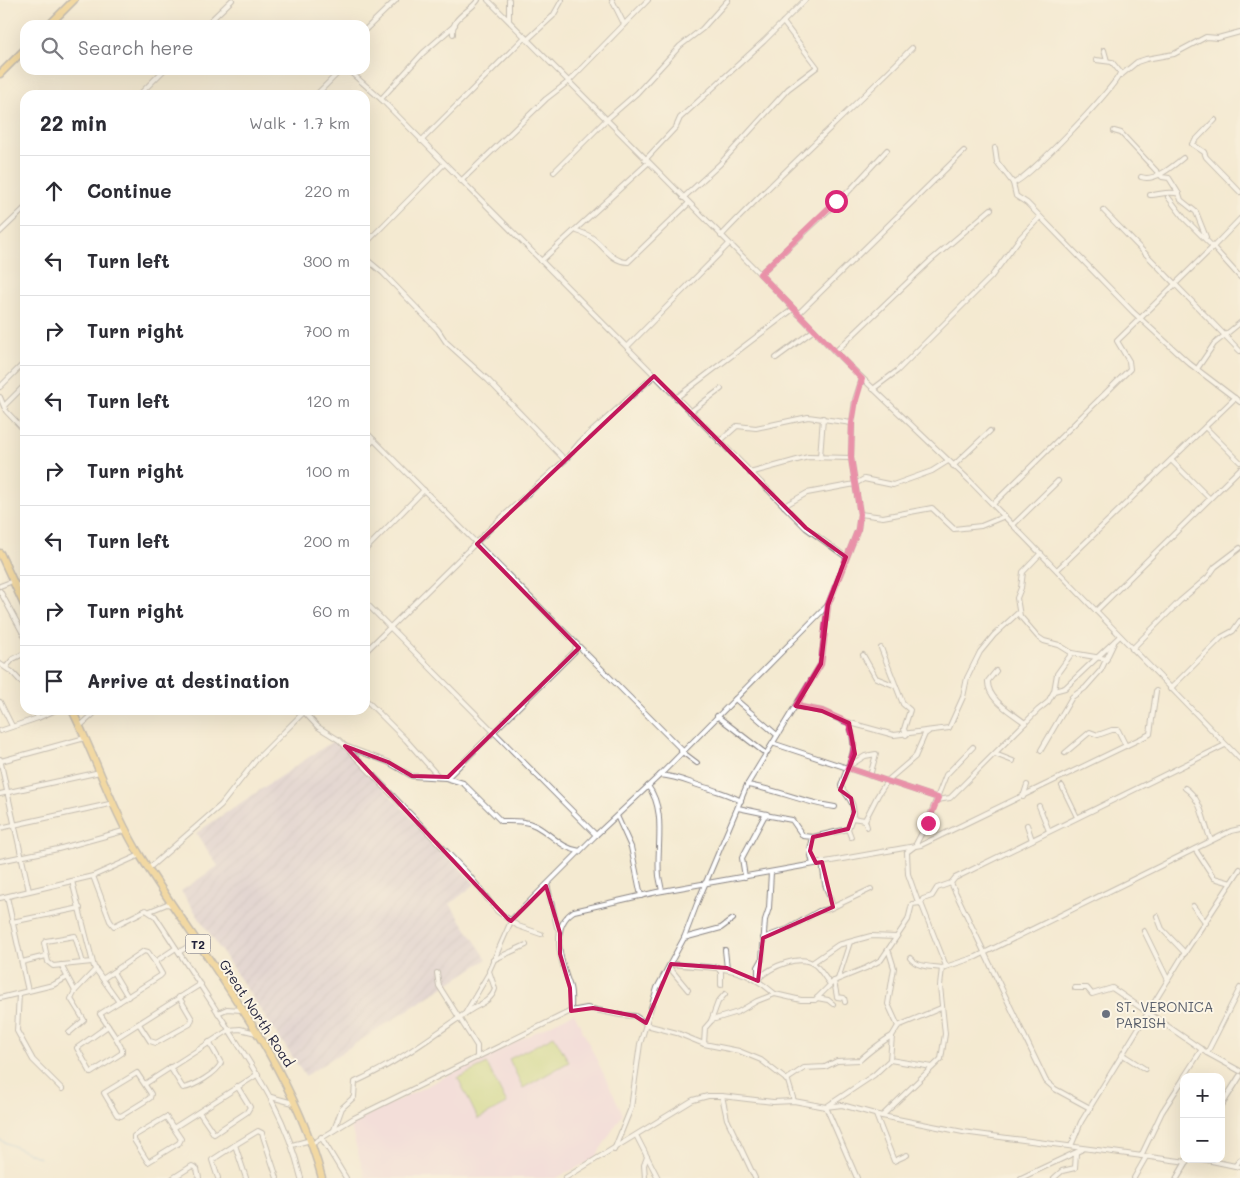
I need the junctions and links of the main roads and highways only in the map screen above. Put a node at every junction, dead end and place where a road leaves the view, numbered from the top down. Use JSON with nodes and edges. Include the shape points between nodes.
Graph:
{"nodes":[{"id":1,"x":74,"y":0,"type":"edge"},
{"id":2,"x":54,"y":20,"type":"edge"},
{"id":3,"x":20,"y":54,"type":"edge"},
{"id":4,"x":0,"y":74,"type":"edge"},
{"id":5,"x":0,"y":553,"type":"edge"},
{"id":6,"x":20,"y":596,"type":"edge"},
{"id":7,"x":74,"y":715,"type":"edge"},
{"id":8,"x":322,"y":1178,"type":"edge"}],
"edges":[{"from":1,"to":2,"type":"highway"},
{"from":3,"to":4,"type":"highway"},
{"from":5,"to":6,"type":"highway"},
{"from":7,"to":8,"type":"highway","name":"Great North Road","number":"T2","via":[[148,869],[282,1074],[297,1105]]}]}
